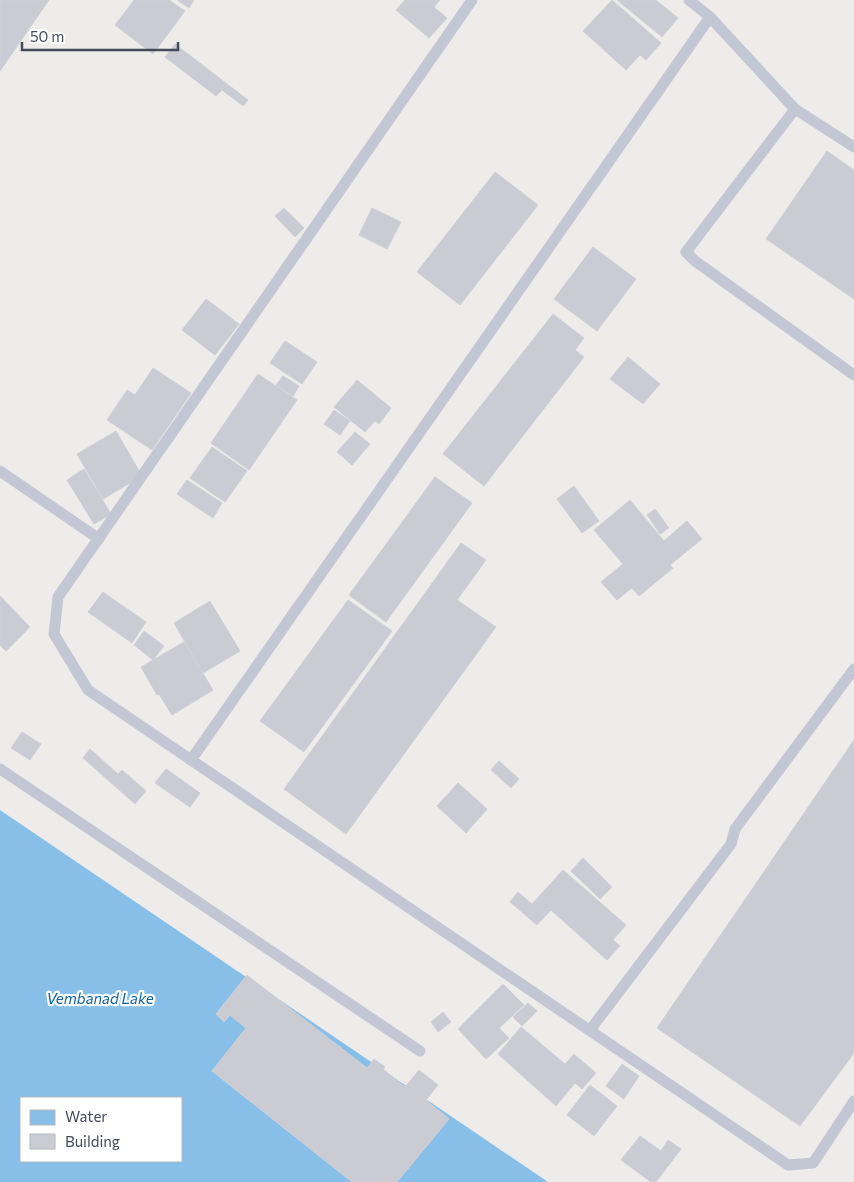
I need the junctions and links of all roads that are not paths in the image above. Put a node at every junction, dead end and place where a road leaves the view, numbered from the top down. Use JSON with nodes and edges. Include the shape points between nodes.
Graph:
{"nodes":[{"id":1,"x":472,"y":0,"type":"edge"},
{"id":2,"x":689,"y":0,"type":"edge"},
{"id":3,"x":710,"y":17,"type":"junction"},
{"id":4,"x":795,"y":109,"type":"junction"},
{"id":5,"x":854,"y":147,"type":"edge"},
{"id":6,"x":854,"y":375,"type":"edge"},
{"id":7,"x":0,"y":471,"type":"edge"},
{"id":8,"x":99,"y":539,"type":"junction"},
{"id":9,"x":854,"y":669,"type":"edge"},
{"id":10,"x":191,"y":760,"type":"junction"},
{"id":11,"x":0,"y":769,"type":"edge"},
{"id":12,"x":590,"y":1030,"type":"junction"},
{"id":13,"x":420,"y":1051,"type":"dead end"},
{"id":14,"x":854,"y":1101,"type":"edge"}],
"edges":[{"from":1,"to":8,"type":"lane"},
{"from":2,"to":3,"type":"lane"},
{"from":3,"to":4,"type":"lane"},
{"from":3,"to":10,"type":"lane"},
{"from":4,"to":5,"type":"lane"},
{"from":4,"to":6,"type":"lane","via":[[686,252]]},
{"from":7,"to":8,"type":"lane"},
{"from":8,"to":10,"type":"lane","via":[[58,598],[54,634],[88,690]]},
{"from":9,"to":12,"type":"lane","via":[[735,829],[731,844]]},
{"from":10,"to":12,"type":"lane"},
{"from":11,"to":13,"type":"lane"},
{"from":12,"to":14,"type":"lane","via":[[788,1165],[813,1163]]}]}
